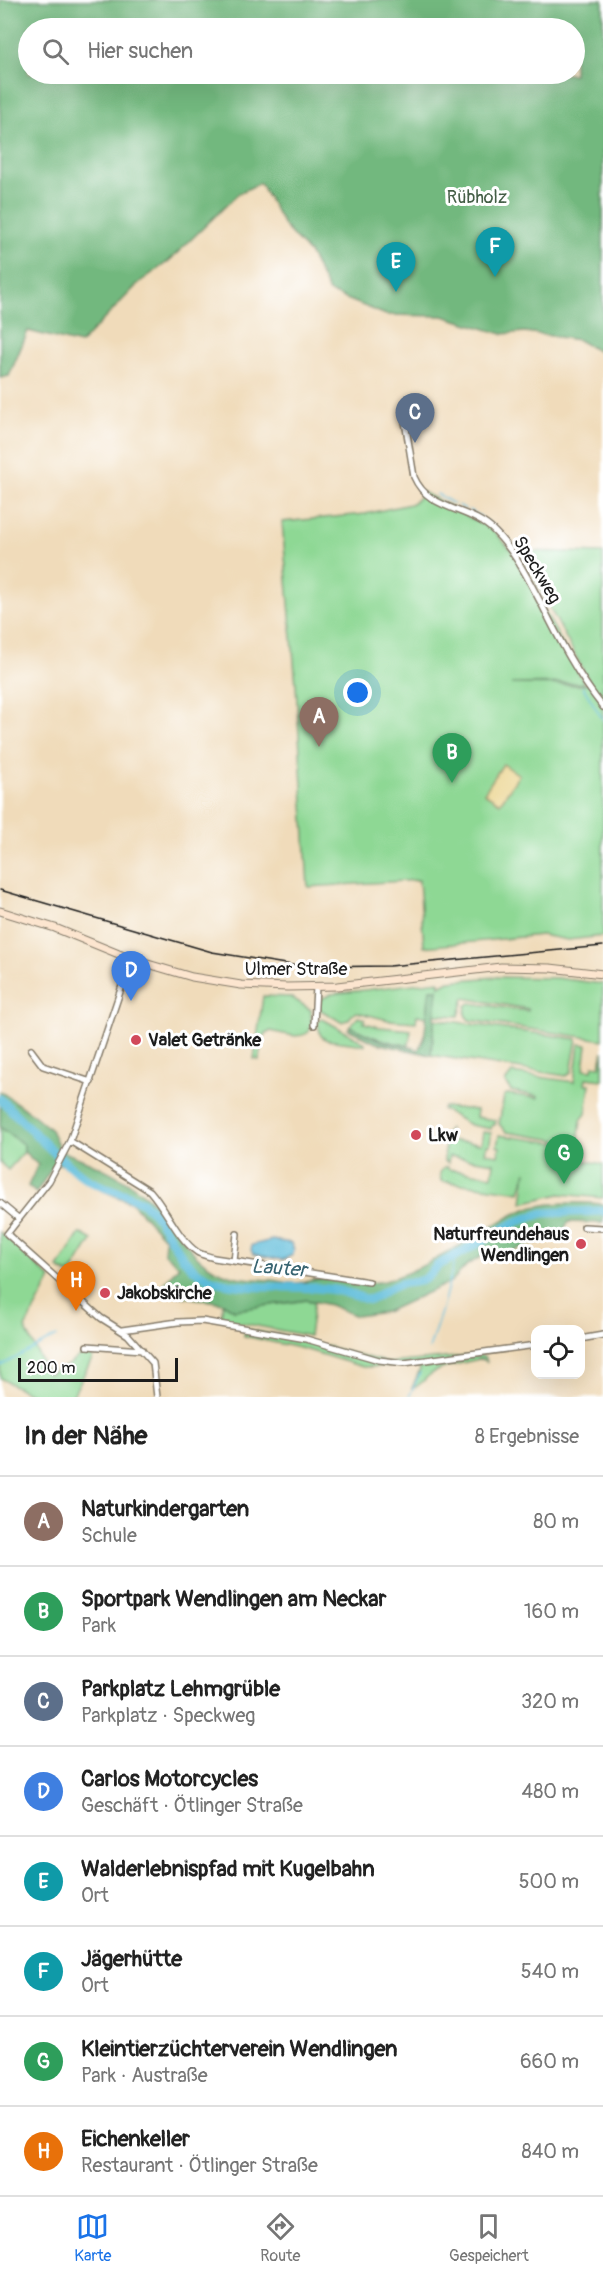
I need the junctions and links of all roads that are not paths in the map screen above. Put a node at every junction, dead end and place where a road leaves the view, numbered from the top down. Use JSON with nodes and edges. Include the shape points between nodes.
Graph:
{"nodes":[{"id":1,"x":403,"y":409,"type":"dead end"},
{"id":2,"x":603,"y":707,"type":"edge"},
{"id":3,"x":0,"y":911,"type":"edge"},
{"id":4,"x":131,"y":959,"type":"junction"},
{"id":5,"x":603,"y":974,"type":"edge"},
{"id":6,"x":316,"y":987,"type":"junction"},
{"id":7,"x":314,"y":1025,"type":"dead end"},
{"id":8,"x":31,"y":1050,"type":"dead end"},
{"id":9,"x":91,"y":1082,"type":"junction"},
{"id":10,"x":70,"y":1141,"type":"junction"},
{"id":11,"x":0,"y":1203,"type":"edge"},
{"id":12,"x":18,"y":1218,"type":"junction"},
{"id":13,"x":584,"y":1227,"type":"dead end"},
{"id":14,"x":603,"y":1228,"type":"edge"},
{"id":15,"x":237,"y":1234,"type":"dead end"},
{"id":16,"x":234,"y":1261,"type":"junction"},
{"id":17,"x":369,"y":1282,"type":"dead end"},
{"id":18,"x":122,"y":1330,"type":"junction"},
{"id":19,"x":603,"y":1335,"type":"edge"},
{"id":20,"x":585,"y":1338,"type":"edge"},
{"id":21,"x":87,"y":1346,"type":"dead end"},
{"id":22,"x":531,"y":1346,"type":"edge"},
{"id":23,"x":142,"y":1350,"type":"junction"},
{"id":24,"x":157,"y":1397,"type":"edge"}],
"edges":[{"from":1,"to":2,"type":"street","name":"Speckweg","via":[[417,484],[430,499],[493,530],[512,551],[584,683]]},
{"from":3,"to":4,"type":"main road","name":"Ulmer Straße"},
{"from":4,"to":6,"type":"main road","name":"Ulmer Straße","via":[[192,977],[241,985]]},
{"from":4,"to":9,"type":"street"},
{"from":5,"to":6,"type":"main road","name":"Ulmer Straße","via":[[501,967]]},
{"from":6,"to":7,"type":"street"},
{"from":8,"to":9,"type":"street","via":[[43,1066]]},
{"from":9,"to":10,"type":"street"},
{"from":10,"to":12,"type":"street","via":[[58,1167]]},
{"from":10,"to":16,"type":"street","via":[[150,1191],[198,1253]]},
{"from":11,"to":12,"type":"street"},
{"from":12,"to":18,"type":"street","via":[[7,1232],[8,1237],[101,1318]]},
{"from":13,"to":14,"type":"street"},
{"from":15,"to":16,"type":"street"},
{"from":16,"to":17,"type":"street"},
{"from":18,"to":22,"type":"street","via":[[202,1321],[306,1339],[397,1362]]},
{"from":18,"to":23,"type":"street"},
{"from":19,"to":20,"type":"street"},
{"from":21,"to":23,"type":"street"},
{"from":23,"to":24,"type":"street","via":[[153,1363]]}]}
